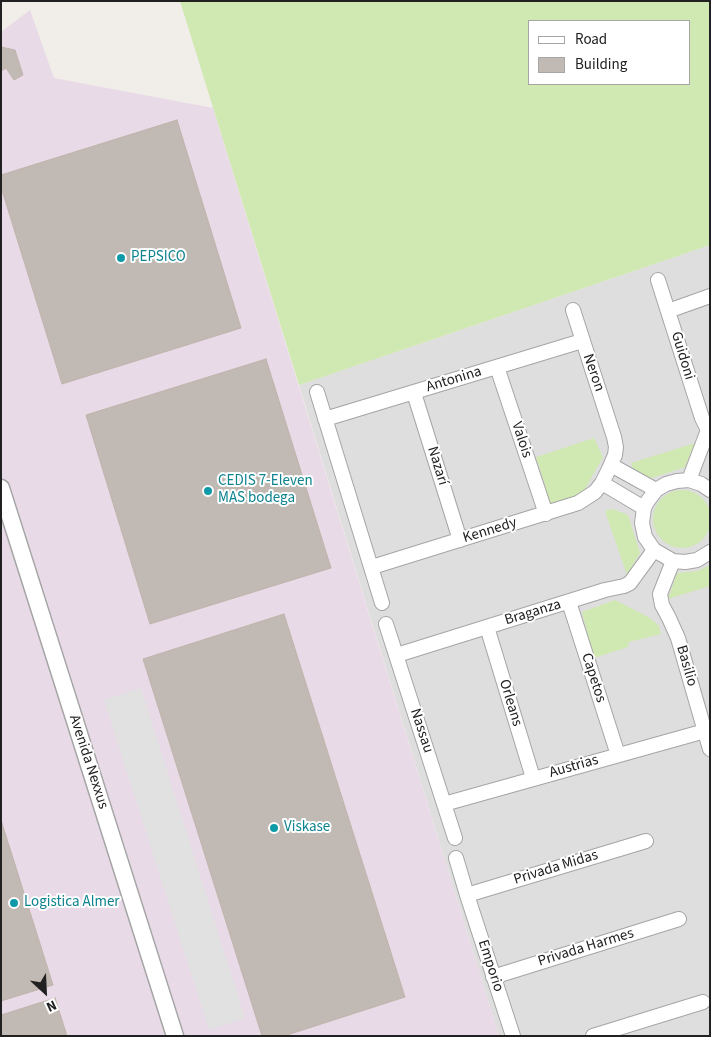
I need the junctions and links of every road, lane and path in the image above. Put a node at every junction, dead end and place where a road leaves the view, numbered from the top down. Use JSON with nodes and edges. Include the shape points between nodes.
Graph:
{"nodes":[{"id":1,"x":658,"y":280,"type":"dead end"},
{"id":2,"x":710,"y":296,"type":"edge"},
{"id":3,"x":572,"y":310,"type":"dead end"},
{"id":4,"x":668,"y":311,"type":"junction"},
{"id":5,"x":582,"y":341,"type":"junction"},
{"id":6,"x":497,"y":367,"type":"junction"},
{"id":7,"x":317,"y":392,"type":"dead end"},
{"id":8,"x":414,"y":392,"type":"junction"},
{"id":9,"x":325,"y":419,"type":"junction"},
{"id":10,"x":709,"y":431,"type":"edge"},
{"id":11,"x":614,"y":437,"type":"joint"},
{"id":12,"x":611,"y":465,"type":"junction"},
{"id":13,"x":689,"y":480,"type":"junction"},
{"id":14,"x":602,"y":483,"type":"junction"},
{"id":15,"x":1,"y":488,"type":"edge"},
{"id":16,"x":656,"y":490,"type":"junction"},
{"id":17,"x":710,"y":490,"type":"edge"},
{"id":18,"x":644,"y":508,"type":"junction"},
{"id":19,"x":546,"y":514,"type":"junction"},
{"id":20,"x":460,"y":540,"type":"junction"},
{"id":21,"x":654,"y":550,"type":"junction"},
{"id":22,"x":710,"y":552,"type":"edge"},
{"id":23,"x":673,"y":561,"type":"junction"},
{"id":24,"x":372,"y":567,"type":"junction"},
{"id":25,"x":569,"y":602,"type":"junction"},
{"id":26,"x":382,"y":603,"type":"dead end"},
{"id":27,"x":386,"y":624,"type":"dead end"},
{"id":28,"x":487,"y":627,"type":"junction"},
{"id":29,"x":397,"y":655,"type":"junction"},
{"id":30,"x":705,"y":731,"type":"junction"},
{"id":31,"x":710,"y":749,"type":"edge"},
{"id":32,"x":618,"y":755,"type":"junction"},
{"id":33,"x":533,"y":778,"type":"junction"},
{"id":34,"x":444,"y":804,"type":"junction"},
{"id":35,"x":455,"y":838,"type":"dead end"},
{"id":36,"x":646,"y":841,"type":"dead end"},
{"id":37,"x":456,"y":858,"type":"dead end"},
{"id":38,"x":467,"y":896,"type":"junction"},
{"id":39,"x":679,"y":919,"type":"dead end"},
{"id":40,"x":493,"y":977,"type":"junction"},
{"id":41,"x":703,"y":1002,"type":"dead end"},
{"id":42,"x":175,"y":1036,"type":"edge"},
{"id":43,"x":513,"y":1036,"type":"edge"},
{"id":44,"x":593,"y":1036,"type":"edge"}],
"edges":[{"from":1,"to":4,"type":"street","name":"Guidoni"},
{"from":2,"to":4,"type":"street"},
{"from":3,"to":5,"type":"street","name":"Neron"},
{"from":4,"to":10,"type":"street","name":"Guidoni"},
{"from":5,"to":6,"type":"street","name":"Antonina"},
{"from":5,"to":11,"type":"street","name":"Neron"},
{"from":6,"to":8,"type":"street","name":"Antonina"},
{"from":6,"to":19,"type":"street","name":"Valois"},
{"from":7,"to":9,"type":"street"},
{"from":8,"to":9,"type":"street","name":"Antonina"},
{"from":8,"to":20,"type":"street","name":"Nazarí"},
{"from":9,"to":24,"type":"street"},
{"from":10,"to":13,"type":"street"},
{"from":11,"to":12,"type":"street","name":"Kennedy","via":[[616,447]]},
{"from":12,"to":14,"type":"street","name":"Kennedy"},
{"from":12,"to":16,"type":"street"},
{"from":13,"to":16,"type":"street","via":[[677,480]]},
{"from":13,"to":17,"type":"street"},
{"from":14,"to":18,"type":"street"},
{"from":14,"to":19,"type":"street","name":"Kennedy","via":[[578,503]]},
{"from":15,"to":42,"type":"street","name":"Avenida Nexxus"},
{"from":16,"to":18,"type":"street"},
{"from":18,"to":21,"type":"street","via":[[642,523],[645,537]]},
{"from":19,"to":20,"type":"street","name":"Kennedy"},
{"from":20,"to":24,"type":"street","name":"Kennedy"},
{"from":21,"to":23,"type":"street"},
{"from":21,"to":25,"type":"street","name":"Braganza","via":[[630,583]]},
{"from":22,"to":23,"type":"street","via":[[697,560]]},
{"from":23,"to":30,"type":"street","name":"Basilio","via":[[660,594],[662,605],[678,638]]},
{"from":24,"to":26,"type":"street"},
{"from":25,"to":28,"type":"street","name":"Braganza"},
{"from":25,"to":32,"type":"street","name":"Capetos"},
{"from":27,"to":29,"type":"street","name":"Nassau"},
{"from":28,"to":29,"type":"street","name":"Braganza"},
{"from":28,"to":33,"type":"street","name":"Orleans"},
{"from":29,"to":34,"type":"street","name":"Nassau"},
{"from":30,"to":31,"type":"street","name":"Basilio"},
{"from":30,"to":32,"type":"street","name":"Austrias"},
{"from":32,"to":33,"type":"street","name":"Austrias"},
{"from":33,"to":34,"type":"street","name":"Austrias"},
{"from":34,"to":35,"type":"street","name":"Nassau"},
{"from":36,"to":38,"type":"street","name":"Privada Midas"},
{"from":37,"to":38,"type":"street","name":"Emporio"},
{"from":38,"to":40,"type":"street","name":"Emporio"},
{"from":39,"to":40,"type":"street","name":"Privada Harmes"},
{"from":40,"to":43,"type":"street","name":"Emporio"},
{"from":41,"to":44,"type":"street"}]}
